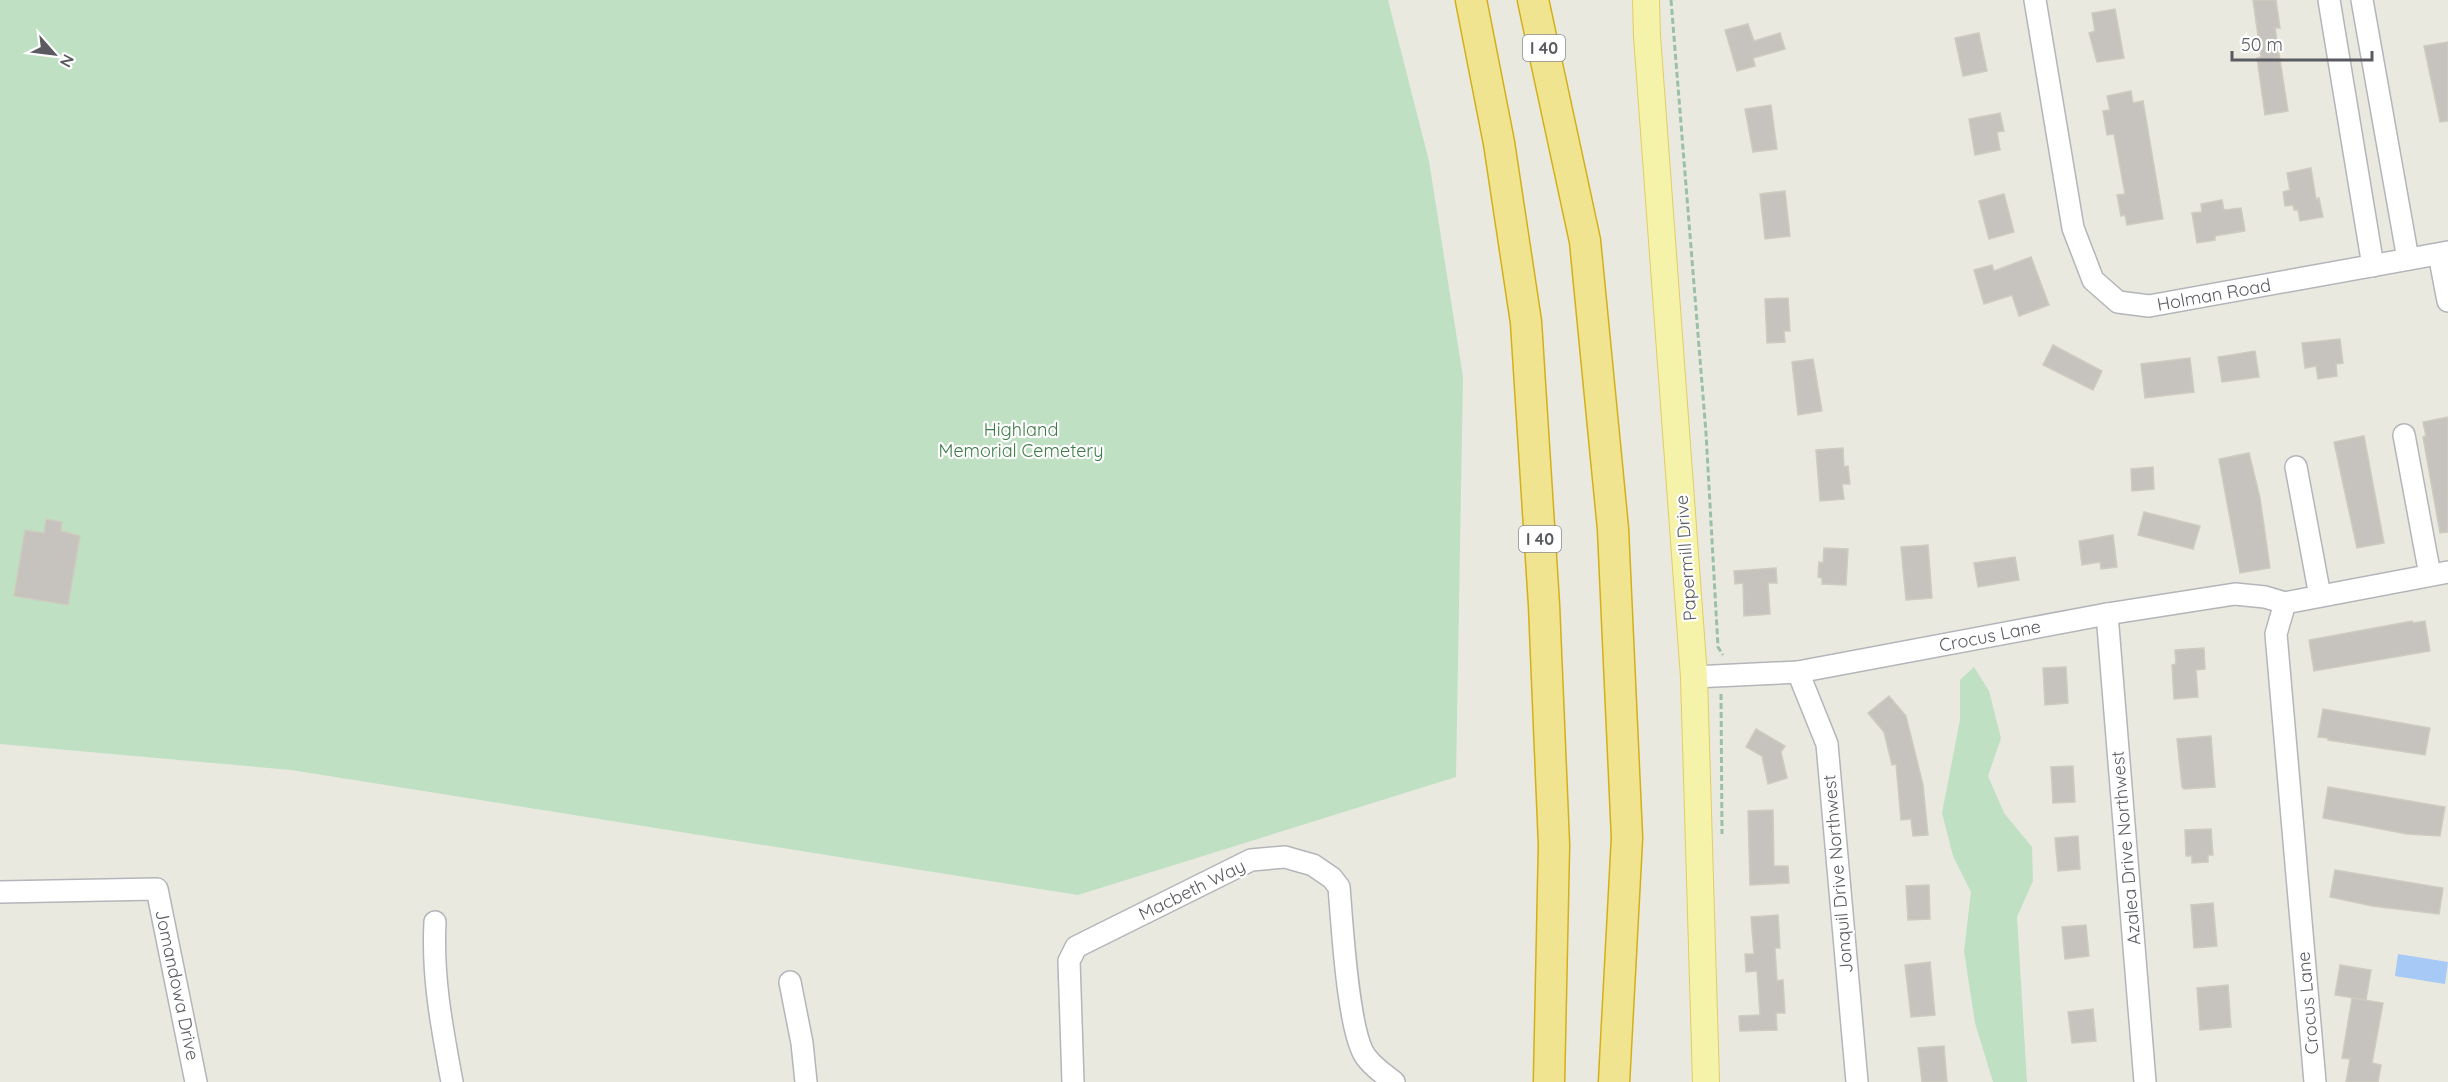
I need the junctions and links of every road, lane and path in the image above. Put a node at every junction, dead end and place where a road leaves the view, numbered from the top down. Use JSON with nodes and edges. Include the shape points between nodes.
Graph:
{"nodes":[{"id":1,"x":1471,"y":0,"type":"edge"},
{"id":2,"x":1533,"y":0,"type":"edge"},
{"id":3,"x":1547,"y":0,"type":"edge"},
{"id":4,"x":1640,"y":0,"type":"edge"},
{"id":5,"x":1646,"y":0,"type":"edge"},
{"id":6,"x":2035,"y":0,"type":"edge"},
{"id":7,"x":2329,"y":0,"type":"edge"},
{"id":8,"x":2362,"y":0,"type":"edge"},
{"id":9,"x":1647,"y":36,"type":"junction"},
{"id":10,"x":1554,"y":95,"type":"junction"},
{"id":11,"x":2444,"y":253,"type":"edge"},
{"id":12,"x":2408,"y":260,"type":"junction"},
{"id":13,"x":2373,"y":266,"type":"junction"},
{"id":14,"x":2448,"y":302,"type":"edge"},
{"id":15,"x":2404,"y":435,"type":"dead end"},
{"id":16,"x":2296,"y":467,"type":"dead end"},
{"id":17,"x":2439,"y":573,"type":"edge"},
{"id":18,"x":2320,"y":596,"type":"junction"},
{"id":19,"x":2285,"y":603,"type":"junction"},
{"id":20,"x":2107,"y":614,"type":"junction"},
{"id":21,"x":1798,"y":672,"type":"junction"},
{"id":22,"x":1694,"y":677,"type":"junction"},
{"id":23,"x":0,"y":892,"type":"edge"},
{"id":24,"x":435,"y":922,"type":"dead end"},
{"id":25,"x":790,"y":982,"type":"dead end"},
{"id":26,"x":196,"y":1082,"type":"edge"},
{"id":27,"x":452,"y":1082,"type":"edge"},
{"id":28,"x":806,"y":1082,"type":"edge"},
{"id":29,"x":1073,"y":1082,"type":"edge"},
{"id":30,"x":1394,"y":1082,"type":"edge"},
{"id":31,"x":1549,"y":1082,"type":"edge"},
{"id":32,"x":1614,"y":1082,"type":"edge"},
{"id":33,"x":1706,"y":1082,"type":"edge"},
{"id":34,"x":1857,"y":1082,"type":"edge"},
{"id":35,"x":2145,"y":1082,"type":"edge"},
{"id":36,"x":2315,"y":1082,"type":"edge"}],
"edges":[{"from":1,"to":31,"type":"highway","number":"I 40","via":[[1499,143],[1526,322],[1554,845]]},
{"from":2,"to":10,"type":"highway","number":"I 40"},
{"from":3,"to":10,"type":"highway"},
{"from":4,"to":9,"type":"main road","name":"Papermill Drive"},
{"from":5,"to":9,"type":"main road","name":"Papermill Drive"},
{"from":6,"to":13,"type":"street","name":"Holman Road","via":[[2073,228],[2093,280],[2118,302],[2148,306]]},
{"from":7,"to":13,"type":"street"},
{"from":8,"to":12,"type":"street"},
{"from":9,"to":22,"type":"main road","name":"Papermill Drive"},
{"from":10,"to":32,"type":"highway","number":"I 40","via":[[1585,241],[1612,529],[1627,838]]},
{"from":11,"to":12,"type":"street","name":"Holman Road"},
{"from":11,"to":14,"type":"street"},
{"from":12,"to":13,"type":"street","name":"Holman Road"},
{"from":15,"to":17,"type":"street"},
{"from":16,"to":18,"type":"street"},
{"from":17,"to":18,"type":"street","name":"Crocus Lane"},
{"from":18,"to":19,"type":"street","name":"Crocus Lane"},
{"from":19,"to":20,"type":"street","name":"Crocus Lane","via":[[2235,594]]},
{"from":19,"to":36,"type":"street","name":"Crocus Lane","via":[[2276,634]]},
{"from":20,"to":21,"type":"street","name":"Crocus Lane"},
{"from":20,"to":35,"type":"street","name":"Azalea Drive Northwest"},
{"from":21,"to":22,"type":"street","name":"Crocus Lane"},
{"from":21,"to":34,"type":"street","name":"Jonquil Drive Northwest","via":[[1827,744]]},
{"from":22,"to":33,"type":"main road","name":"Papermill Drive"},
{"from":23,"to":26,"type":"street","name":"Jomandowa Drive","via":[[157,889]]},
{"from":24,"to":27,"type":"street","via":[[437,1003]]},
{"from":25,"to":28,"type":"street"},
{"from":29,"to":30,"type":"street","name":"Macbeth Way","via":[[1069,961],[1076,947],[1251,860],[1285,857],[1313,865],[1339,887],[1351,1007],[1360,1047],[1366,1058]]}]}
